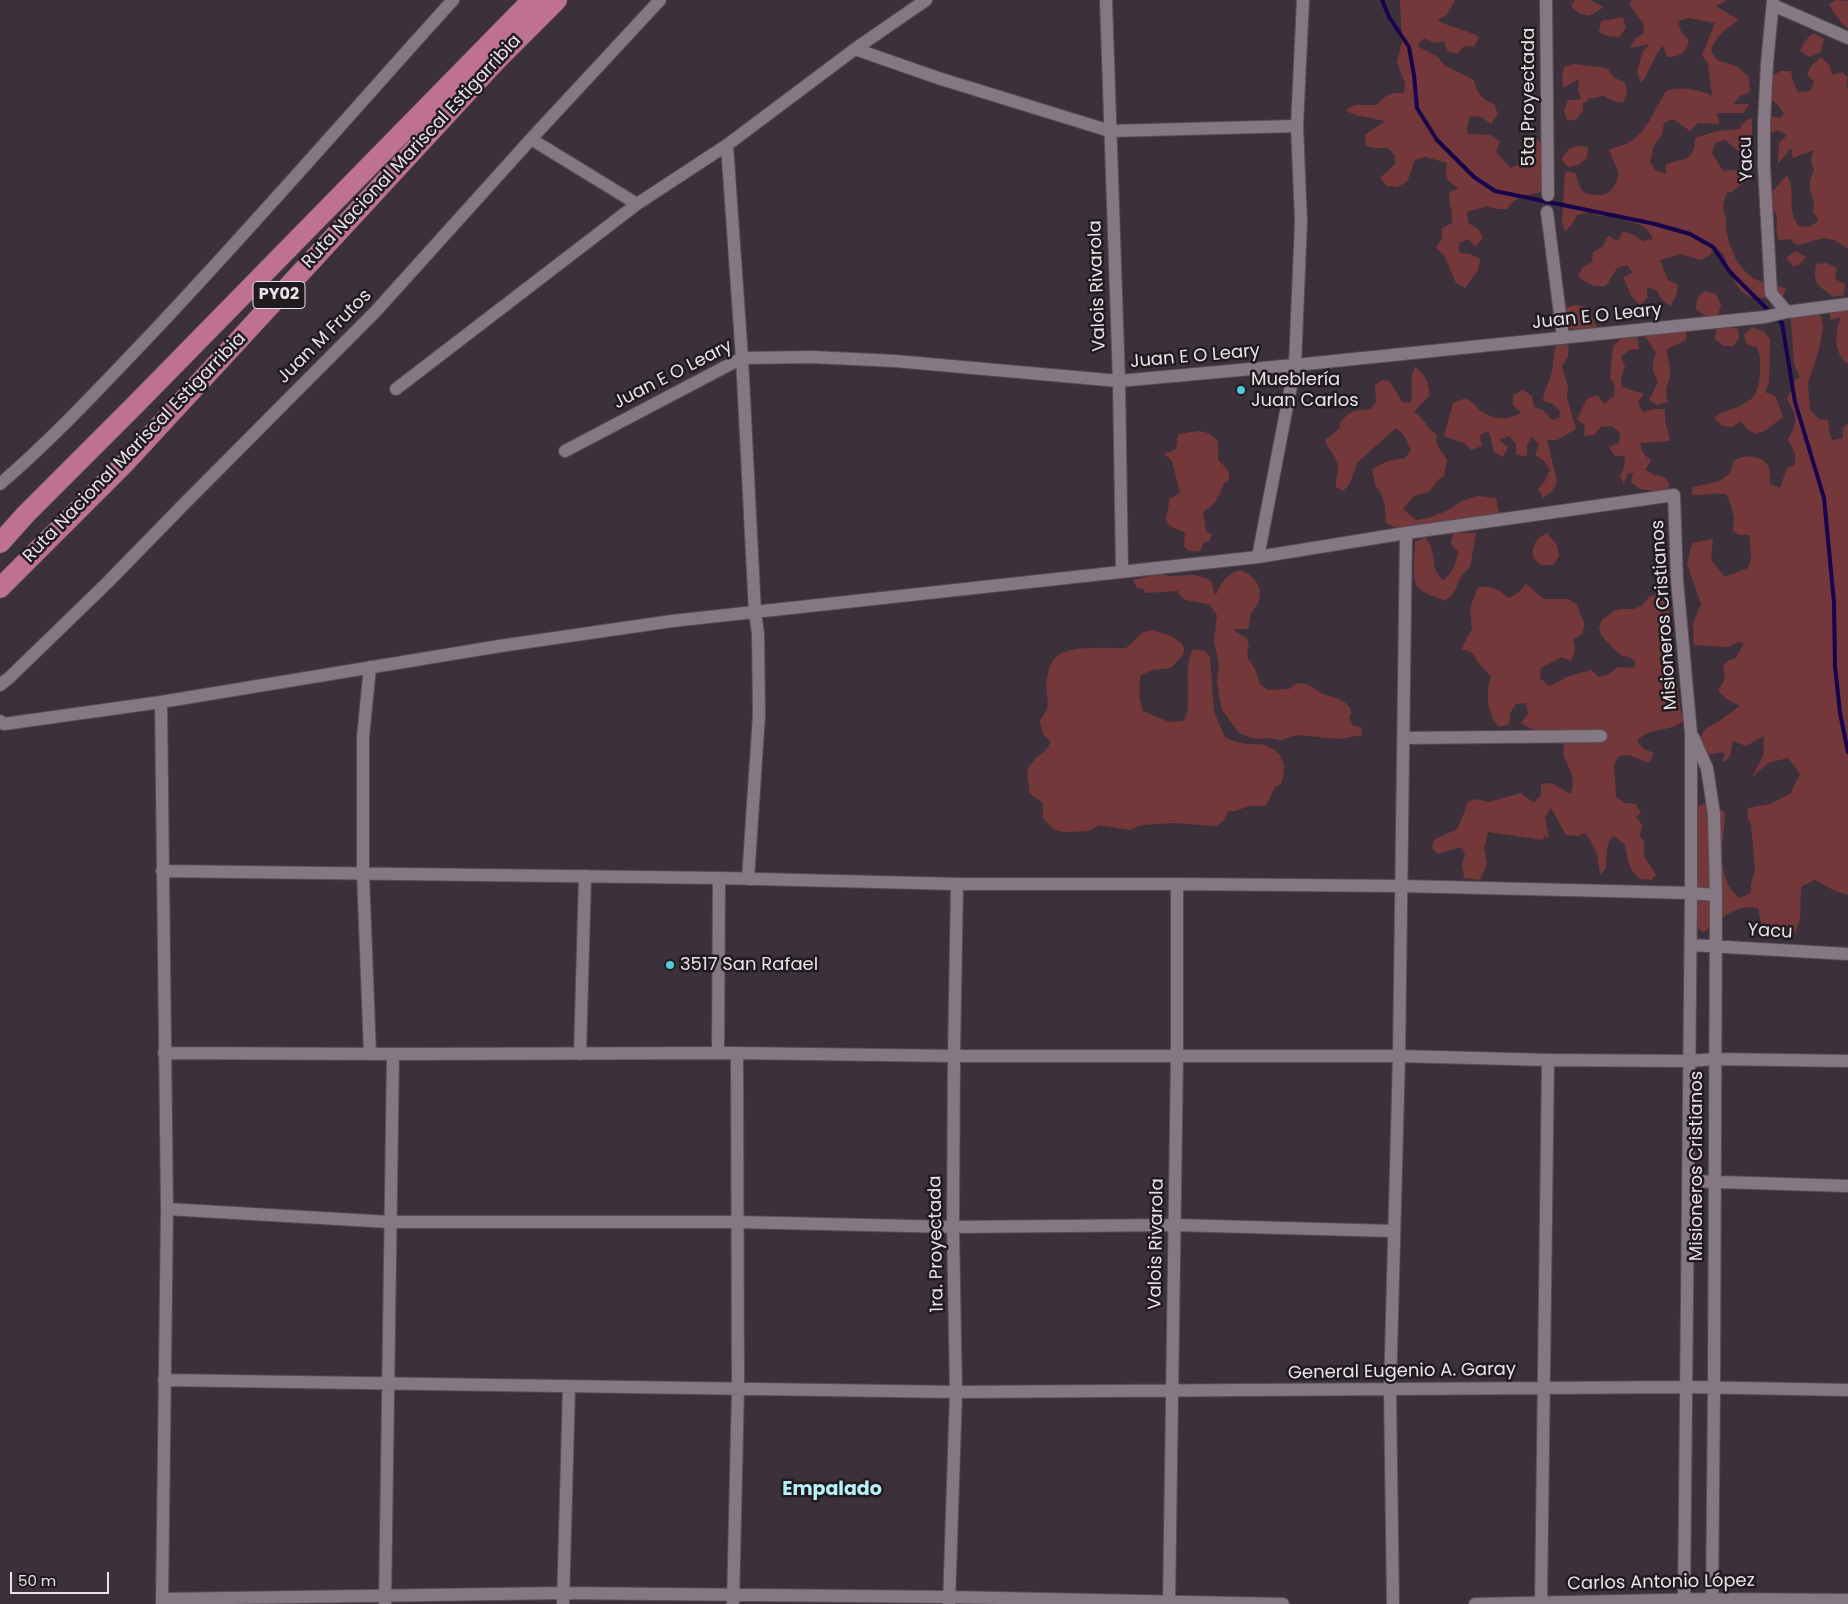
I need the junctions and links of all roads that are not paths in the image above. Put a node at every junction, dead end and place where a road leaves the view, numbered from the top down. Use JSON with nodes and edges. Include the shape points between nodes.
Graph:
{"nodes":[{"id":1,"x":453,"y":0,"type":"edge"},
{"id":2,"x":532,"y":0,"type":"edge"},
{"id":3,"x":556,"y":0,"type":"edge"},
{"id":4,"x":660,"y":0,"type":"edge"},
{"id":5,"x":926,"y":0,"type":"edge"},
{"id":6,"x":1106,"y":0,"type":"edge"},
{"id":7,"x":1304,"y":0,"type":"edge"},
{"id":8,"x":1546,"y":0,"type":"edge"},
{"id":9,"x":1774,"y":2,"type":"edge"},
{"id":10,"x":1848,"y":38,"type":"edge"},
{"id":11,"x":855,"y":49,"type":"junction"},
{"id":12,"x":1298,"y":126,"type":"junction"},
{"id":13,"x":1110,"y":131,"type":"junction"},
{"id":14,"x":531,"y":139,"type":"junction"},
{"id":15,"x":727,"y":145,"type":"junction"},
{"id":16,"x":1548,"y":195,"type":"dead end"},
{"id":17,"x":637,"y":204,"type":"junction"},
{"id":18,"x":1547,"y":212,"type":"dead end"},
{"id":19,"x":1848,"y":304,"type":"edge"},
{"id":20,"x":1784,"y":313,"type":"junction"},
{"id":21,"x":1563,"y":338,"type":"junction"},
{"id":22,"x":742,"y":358,"type":"junction"},
{"id":23,"x":1295,"y":366,"type":"junction"},
{"id":24,"x":1119,"y":381,"type":"junction"},
{"id":25,"x":396,"y":389,"type":"dead end"},
{"id":26,"x":564,"y":451,"type":"dead end"},
{"id":27,"x":0,"y":484,"type":"edge"},
{"id":28,"x":1406,"y":533,"type":"junction"},
{"id":29,"x":0,"y":543,"type":"edge"},
{"id":30,"x":1258,"y":557,"type":"junction"},
{"id":31,"x":1122,"y":570,"type":"junction"},
{"id":32,"x":0,"y":588,"type":"edge"},
{"id":33,"x":755,"y":612,"type":"junction"},
{"id":34,"x":370,"y":667,"type":"junction"},
{"id":35,"x":0,"y":685,"type":"edge"},
{"id":36,"x":161,"y":702,"type":"junction"},
{"id":37,"x":0,"y":721,"type":"edge"},
{"id":38,"x":1691,"y":733,"type":"junction"},
{"id":39,"x":1601,"y":736,"type":"dead end"},
{"id":40,"x":1403,"y":738,"type":"junction"},
{"id":41,"x":162,"y":871,"type":"junction"},
{"id":42,"x":362,"y":874,"type":"junction"},
{"id":43,"x":584,"y":876,"type":"junction"},
{"id":44,"x":719,"y":878,"type":"junction"},
{"id":45,"x":748,"y":878,"type":"junction"},
{"id":46,"x":957,"y":884,"type":"junction"},
{"id":47,"x":1176,"y":884,"type":"junction"},
{"id":48,"x":1402,"y":886,"type":"junction"},
{"id":49,"x":1691,"y":893,"type":"junction"},
{"id":50,"x":1716,"y":896,"type":"junction"},
{"id":51,"x":1690,"y":945,"type":"junction"},
{"id":52,"x":1715,"y":947,"type":"junction"},
{"id":53,"x":1848,"y":954,"type":"edge"},
{"id":54,"x":164,"y":1053,"type":"junction"},
{"id":55,"x":718,"y":1053,"type":"junction"},
{"id":56,"x":737,"y":1053,"type":"junction"},
{"id":57,"x":370,"y":1054,"type":"junction"},
{"id":58,"x":393,"y":1054,"type":"junction"},
{"id":59,"x":580,"y":1054,"type":"junction"},
{"id":60,"x":1177,"y":1055,"type":"junction"},
{"id":61,"x":954,"y":1056,"type":"junction"},
{"id":62,"x":1398,"y":1056,"type":"junction"},
{"id":63,"x":1715,"y":1059,"type":"junction"},
{"id":64,"x":1548,"y":1060,"type":"junction"},
{"id":65,"x":1689,"y":1061,"type":"junction"},
{"id":66,"x":1848,"y":1061,"type":"edge"},
{"id":67,"x":1688,"y":1181,"type":"junction"},
{"id":68,"x":1714,"y":1182,"type":"junction"},
{"id":69,"x":1848,"y":1186,"type":"edge"},
{"id":70,"x":166,"y":1209,"type":"junction"},
{"id":71,"x":390,"y":1222,"type":"junction"},
{"id":72,"x":737,"y":1222,"type":"junction"},
{"id":73,"x":1174,"y":1225,"type":"junction"},
{"id":74,"x":953,"y":1227,"type":"junction"},
{"id":75,"x":1393,"y":1231,"type":"junction"},
{"id":76,"x":164,"y":1380,"type":"junction"},
{"id":77,"x":388,"y":1385,"type":"junction"},
{"id":78,"x":569,"y":1387,"type":"junction"},
{"id":79,"x":1686,"y":1387,"type":"junction"},
{"id":80,"x":738,"y":1388,"type":"junction"},
{"id":81,"x":1544,"y":1388,"type":"junction"},
{"id":82,"x":1714,"y":1388,"type":"junction"},
{"id":83,"x":1390,"y":1390,"type":"junction"},
{"id":84,"x":1848,"y":1390,"type":"edge"},
{"id":85,"x":1173,"y":1391,"type":"junction"},
{"id":86,"x":956,"y":1392,"type":"junction"},
{"id":87,"x":563,"y":1598,"type":"edge"},
{"id":88,"x":385,"y":1599,"type":"edge"},
{"id":89,"x":733,"y":1599,"type":"edge"},
{"id":90,"x":949,"y":1600,"type":"edge"},
{"id":91,"x":1848,"y":1600,"type":"edge"},
{"id":92,"x":162,"y":1601,"type":"edge"},
{"id":93,"x":1712,"y":1601,"type":"edge"},
{"id":94,"x":1169,"y":1602,"type":"edge"},
{"id":95,"x":1684,"y":1602,"type":"edge"},
{"id":96,"x":1541,"y":1603,"type":"edge"},
{"id":97,"x":1284,"y":1604,"type":"edge"},
{"id":98,"x":1393,"y":1604,"type":"edge"},
{"id":99,"x":1475,"y":1604,"type":"edge"}],
"edges":[{"from":1,"to":27,"type":"street","via":[[200,283],[36,453]]},
{"from":2,"to":29,"type":"highway","name":"Ruta Nacional Mariscal Estigarribia","number":"PY02"},
{"from":3,"to":32,"type":"highway","name":"Ruta Nacional Mariscal Estigarribia","number":"PY02","via":[[125,463]]},
{"from":4,"to":14,"type":"street","name":"Juan M Frutos"},
{"from":5,"to":11,"type":"street"},
{"from":6,"to":13,"type":"street","name":"Valois Rivarola"},
{"from":7,"to":12,"type":"street"},
{"from":8,"to":16,"type":"street","name":"5ta Proyectada"},
{"from":9,"to":10,"type":"street"},
{"from":9,"to":20,"type":"street","name":"Yacu","via":[[1767,64],[1764,167],[1771,293]]},
{"from":11,"to":13,"type":"street"},
{"from":11,"to":15,"type":"street"},
{"from":12,"to":13,"type":"street"},
{"from":12,"to":23,"type":"street","via":[[1301,222]]},
{"from":13,"to":24,"type":"street","name":"Valois Rivarola"},
{"from":14,"to":17,"type":"street"},
{"from":14,"to":35,"type":"street","name":"Juan M Frutos","via":[[376,311],[108,582]]},
{"from":15,"to":17,"type":"street"},
{"from":15,"to":22,"type":"street"},
{"from":17,"to":25,"type":"street"},
{"from":18,"to":21,"type":"street"},
{"from":19,"to":20,"type":"street","name":"Juan E O Leary"},
{"from":20,"to":21,"type":"street","name":"Juan E O Leary"},
{"from":21,"to":23,"type":"street","name":"Juan E O Leary"},
{"from":22,"to":24,"type":"street","name":"Juan E O Leary","via":[[895,361]]},
{"from":22,"to":26,"type":"street","name":"Juan E O Leary"},
{"from":22,"to":33,"type":"street"},
{"from":23,"to":24,"type":"street","name":"Juan E O Leary"},
{"from":23,"to":30,"type":"street"},
{"from":24,"to":31,"type":"street","name":"Valois Rivarola"},
{"from":28,"to":30,"type":"street"},
{"from":28,"to":38,"type":"street","name":"Misioneros Cristianos","via":[[1674,495],[1677,580]]},
{"from":28,"to":40,"type":"street"},
{"from":30,"to":31,"type":"street"},
{"from":31,"to":33,"type":"street"},
{"from":33,"to":34,"type":"street","via":[[672,621]]},
{"from":33,"to":45,"type":"street","via":[[759,715]]},
{"from":34,"to":36,"type":"street"},
{"from":34,"to":42,"type":"street","via":[[363,737]]},
{"from":36,"to":37,"type":"street","via":[[4,724]]},
{"from":36,"to":41,"type":"street"},
{"from":38,"to":49,"type":"street","name":"Misioneros Cristianos"},
{"from":38,"to":50,"type":"street","name":"Misioneros Cristianos","via":[[1707,768],[1714,814]]},
{"from":39,"to":40,"type":"street"},
{"from":40,"to":48,"type":"street"},
{"from":41,"to":42,"type":"street"},
{"from":41,"to":54,"type":"street"},
{"from":42,"to":43,"type":"street"},
{"from":42,"to":57,"type":"street"},
{"from":43,"to":44,"type":"street"},
{"from":43,"to":59,"type":"street"},
{"from":44,"to":45,"type":"street"},
{"from":44,"to":55,"type":"street"},
{"from":45,"to":46,"type":"street"},
{"from":46,"to":47,"type":"street"},
{"from":46,"to":61,"type":"street","name":"1ra. Proyectada"},
{"from":47,"to":48,"type":"street"},
{"from":47,"to":60,"type":"street","name":"Valois Rivarola"},
{"from":48,"to":49,"type":"street"},
{"from":48,"to":62,"type":"street"},
{"from":49,"to":50,"type":"street"},
{"from":49,"to":51,"type":"street","name":"Misioneros Cristianos"},
{"from":50,"to":52,"type":"street","name":"Misioneros Cristianos"},
{"from":51,"to":52,"type":"street","name":"Yacu"},
{"from":51,"to":65,"type":"street","name":"Misioneros Cristianos"},
{"from":52,"to":53,"type":"street","name":"Yacu"},
{"from":52,"to":63,"type":"street","name":"Misioneros Cristianos"},
{"from":54,"to":57,"type":"street"},
{"from":54,"to":70,"type":"street"},
{"from":55,"to":56,"type":"street"},
{"from":55,"to":59,"type":"street"},
{"from":56,"to":61,"type":"street"},
{"from":56,"to":72,"type":"street"},
{"from":57,"to":58,"type":"street"},
{"from":58,"to":59,"type":"street"},
{"from":58,"to":71,"type":"street"},
{"from":60,"to":61,"type":"street"},
{"from":60,"to":62,"type":"street"},
{"from":60,"to":73,"type":"street","name":"Valois Rivarola"},
{"from":61,"to":74,"type":"street","name":"1ra. Proyectada"},
{"from":62,"to":64,"type":"street"},
{"from":62,"to":75,"type":"street"},
{"from":63,"to":65,"type":"street"},
{"from":63,"to":66,"type":"street"},
{"from":63,"to":68,"type":"street","name":"Misioneros Cristianos"},
{"from":64,"to":65,"type":"street"},
{"from":64,"to":81,"type":"street"},
{"from":65,"to":67,"type":"street","name":"Misioneros Cristianos"},
{"from":67,"to":68,"type":"street"},
{"from":67,"to":79,"type":"street","name":"Misioneros Cristianos"},
{"from":68,"to":69,"type":"street"},
{"from":68,"to":82,"type":"street","name":"Misioneros Cristianos"},
{"from":70,"to":71,"type":"street"},
{"from":70,"to":76,"type":"street"},
{"from":71,"to":72,"type":"street"},
{"from":71,"to":77,"type":"street"},
{"from":72,"to":74,"type":"street"},
{"from":72,"to":80,"type":"street"},
{"from":73,"to":74,"type":"street"},
{"from":73,"to":75,"type":"street"},
{"from":73,"to":85,"type":"street","name":"Valois Rivarola"},
{"from":74,"to":86,"type":"street","name":"1ra. Proyectada"},
{"from":75,"to":83,"type":"street"},
{"from":76,"to":77,"type":"street","name":"General Eugenio A. Garay"},
{"from":76,"to":92,"type":"street"},
{"from":77,"to":78,"type":"street","name":"General Eugenio A. Garay"},
{"from":77,"to":88,"type":"street"},
{"from":78,"to":80,"type":"street","name":"General Eugenio A. Garay"},
{"from":78,"to":87,"type":"street"},
{"from":79,"to":81,"type":"street","name":"General Eugenio A. Garay"},
{"from":79,"to":82,"type":"street","name":"General Eugenio A. Garay"},
{"from":79,"to":95,"type":"street","name":"Misioneros Cristianos"},
{"from":80,"to":86,"type":"street","name":"General Eugenio A. Garay"},
{"from":80,"to":89,"type":"street"},
{"from":81,"to":83,"type":"street","name":"General Eugenio A. Garay"},
{"from":81,"to":96,"type":"street"},
{"from":82,"to":84,"type":"street","name":"General Eugenio A. Garay"},
{"from":82,"to":93,"type":"street","name":"Misioneros Cristianos"},
{"from":83,"to":85,"type":"street","name":"General Eugenio A. Garay"},
{"from":83,"to":98,"type":"street"},
{"from":85,"to":86,"type":"street","name":"General Eugenio A. Garay"},
{"from":85,"to":94,"type":"street","name":"Valois Rivarola"},
{"from":86,"to":90,"type":"street","name":"1ra. Proyectada"},
{"from":87,"to":88,"type":"street"},
{"from":87,"to":89,"type":"street"},
{"from":88,"to":92,"type":"street"},
{"from":89,"to":90,"type":"street"},
{"from":90,"to":94,"type":"street"},
{"from":91,"to":93,"type":"street","name":"Carlos Antonio López"},
{"from":93,"to":95,"type":"street","name":"Carlos Antonio López"},
{"from":94,"to":97,"type":"street"},
{"from":95,"to":96,"type":"street","name":"Carlos Antonio López"},
{"from":96,"to":99,"type":"street","name":"Carlos Antonio López"}]}
